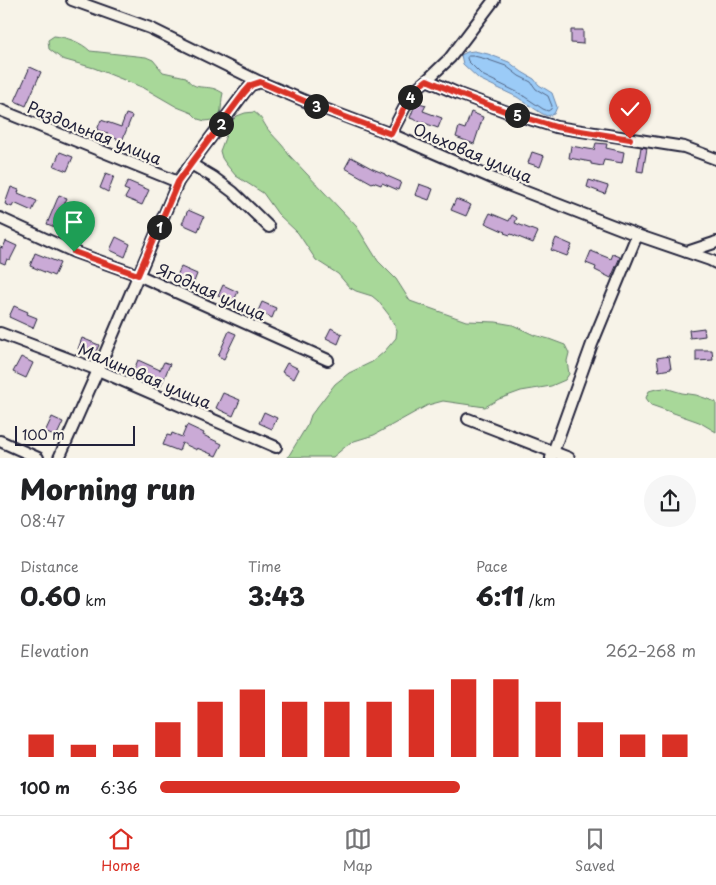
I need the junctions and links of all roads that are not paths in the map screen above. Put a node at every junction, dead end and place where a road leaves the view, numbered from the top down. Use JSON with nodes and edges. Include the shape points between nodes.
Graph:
{"nodes":[{"id":1,"x":72,"y":0,"type":"edge"},
{"id":2,"x":494,"y":0,"type":"edge"},
{"id":3,"x":427,"y":80,"type":"junction"},
{"id":4,"x":260,"y":82,"type":"junction"},
{"id":5,"x":0,"y":110,"type":"edge"},
{"id":6,"x":391,"y":134,"type":"junction"},
{"id":7,"x":716,"y":159,"type":"edge"},
{"id":8,"x":191,"y":164,"type":"junction"},
{"id":9,"x":178,"y":182,"type":"junction"},
{"id":10,"x":0,"y":218,"type":"edge"},
{"id":11,"x":269,"y":227,"type":"dead end"},
{"id":12,"x":637,"y":235,"type":"junction"},
{"id":13,"x":716,"y":242,"type":"edge"},
{"id":14,"x":687,"y":252,"type":"junction"},
{"id":15,"x":716,"y":263,"type":"edge"},
{"id":16,"x":138,"y":275,"type":"junction"},
{"id":17,"x":0,"y":333,"type":"edge"},
{"id":18,"x":328,"y":360,"type":"dead end"},
{"id":19,"x":98,"y":370,"type":"junction"},
{"id":20,"x":468,"y":419,"type":"dead end"},
{"id":21,"x":0,"y":441,"type":"edge"},
{"id":22,"x":276,"y":447,"type":"dead end"},
{"id":23,"x":552,"y":454,"type":"edge"},
{"id":24,"x":38,"y":458,"type":"edge"},
{"id":25,"x":60,"y":458,"type":"edge"},
{"id":26,"x":569,"y":458,"type":"edge"}],
"edges":[{"from":1,"to":4,"type":"street","name":"Ольховая улица","via":[[150,28]]},
{"from":2,"to":3,"type":"street","via":[[450,58]]},
{"from":3,"to":6,"type":"street","via":[[413,91]]},
{"from":3,"to":7,"type":"street","via":[[510,113],[556,127],[684,147]]},
{"from":4,"to":6,"type":"street","name":"Ольховая улица"},
{"from":4,"to":8,"type":"street","via":[[251,85],[244,93]]},
{"from":5,"to":9,"type":"street","name":"Раздольная улица"},
{"from":6,"to":12,"type":"street","name":"Ольховая улица","via":[[508,185]]},
{"from":8,"to":9,"type":"street"},
{"from":8,"to":11,"type":"street","via":[[233,192]]},
{"from":9,"to":16,"type":"street"},
{"from":10,"to":16,"type":"street","name":"Ягодная улица","via":[[74,252]]},
{"from":12,"to":14,"type":"street","name":"Ольховая улица"},
{"from":12,"to":23,"type":"street","via":[[592,344]]},
{"from":13,"to":14,"type":"street"},
{"from":14,"to":15,"type":"street","name":"Ольховая улица"},
{"from":16,"to":18,"type":"street","name":"Ягодная улица"},
{"from":16,"to":19,"type":"street"},
{"from":17,"to":19,"type":"street","name":"Малиновая улица"},
{"from":19,"to":22,"type":"street","name":"Малиновая улица"},
{"from":19,"to":25,"type":"street"},
{"from":20,"to":23,"type":"street"},
{"from":21,"to":24,"type":"street"},
{"from":23,"to":26,"type":"street"}]}
